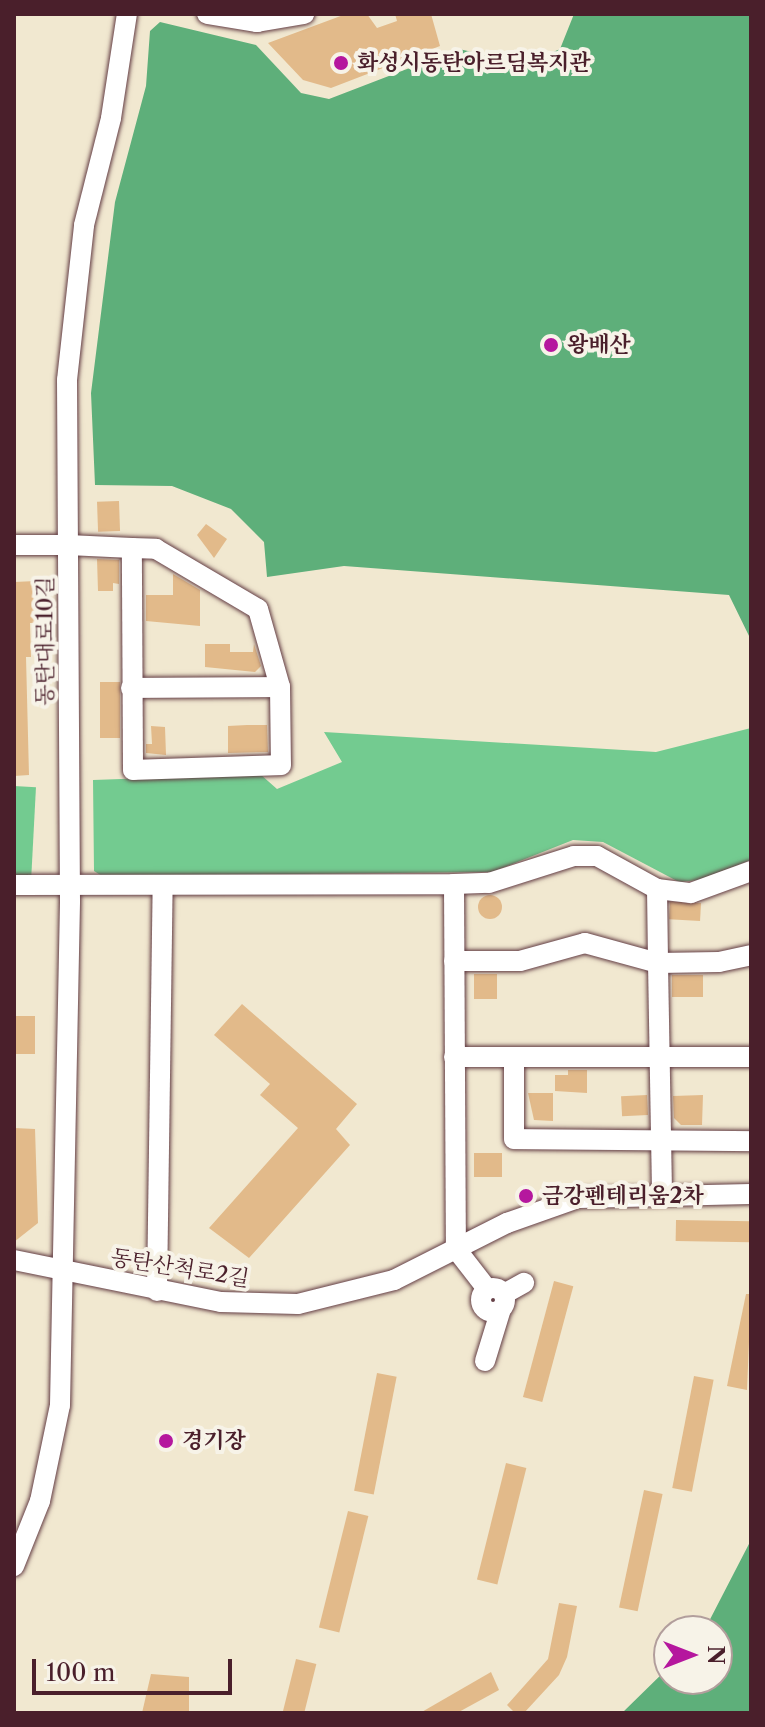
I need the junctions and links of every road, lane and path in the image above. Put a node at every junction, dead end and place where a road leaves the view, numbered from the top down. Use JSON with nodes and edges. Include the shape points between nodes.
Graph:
{"nodes":[{"id":1,"x":127,"y":14,"type":"edge"},
{"id":2,"x":207,"y":14,"type":"edge"},
{"id":3,"x":304,"y":14,"type":"edge"},
{"id":4,"x":14,"y":545,"type":"edge"},
{"id":5,"x":68,"y":545,"type":"junction"},
{"id":6,"x":132,"y":548,"type":"junction"},
{"id":7,"x":280,"y":687,"type":"junction"},
{"id":8,"x":131,"y":688,"type":"junction"},
{"id":9,"x":751,"y":871,"type":"edge"},
{"id":10,"x":454,"y":884,"type":"junction"},
{"id":11,"x":14,"y":885,"type":"edge"},
{"id":12,"x":62,"y":885,"type":"junction"},
{"id":13,"x":163,"y":885,"type":"junction"},
{"id":14,"x":657,"y":889,"type":"junction"},
{"id":15,"x":751,"y":955,"type":"edge"},
{"id":16,"x":454,"y":961,"type":"junction"},
{"id":17,"x":658,"y":963,"type":"junction"},
{"id":18,"x":454,"y":1057,"type":"junction"},
{"id":19,"x":663,"y":1057,"type":"junction"},
{"id":20,"x":751,"y":1057,"type":"edge"},
{"id":21,"x":514,"y":1058,"type":"junction"},
{"id":22,"x":664,"y":1141,"type":"junction"},
{"id":23,"x":751,"y":1141,"type":"edge"},
{"id":24,"x":662,"y":1194,"type":"junction"},
{"id":25,"x":751,"y":1194,"type":"edge"},
{"id":26,"x":456,"y":1249,"type":"junction"},
{"id":27,"x":14,"y":1260,"type":"edge"},
{"id":28,"x":66,"y":1273,"type":"junction"},
{"id":29,"x":524,"y":1283,"type":"dead end"},
{"id":30,"x":157,"y":1291,"type":"junction"},
{"id":31,"x":495,"y":1301,"type":"junction"},
{"id":32,"x":485,"y":1361,"type":"dead end"},
{"id":33,"x":14,"y":1566,"type":"edge"}],
"edges":[{"from":1,"to":5,"type":"street","name":"동탄대로10길","via":[[111,118],[84,225],[68,364]]},
{"from":2,"to":3,"type":"street","via":[[257,22]]},
{"from":4,"to":5,"type":"street"},
{"from":5,"to":6,"type":"street"},
{"from":5,"to":12,"type":"street","name":"동탄대로10길"},
{"from":6,"to":7,"type":"street","via":[[156,549],[258,609]]},
{"from":6,"to":8,"type":"street"},
{"from":7,"to":8,"type":"street"},
{"from":7,"to":8,"type":"street","via":[[281,765],[133,770]]},
{"from":9,"to":14,"type":"street","via":[[691,893]]},
{"from":10,"to":13,"type":"street"},
{"from":10,"to":14,"type":"street","via":[[515,878],[574,856],[597,856]]},
{"from":10,"to":16,"type":"street"},
{"from":11,"to":12,"type":"street"},
{"from":12,"to":13,"type":"street"},
{"from":12,"to":28,"type":"street","name":"동탄대로10길"},
{"from":13,"to":30,"type":"street"},
{"from":14,"to":17,"type":"street"},
{"from":15,"to":17,"type":"street","via":[[719,962]]},
{"from":16,"to":17,"type":"street","via":[[520,961],[585,943]]},
{"from":16,"to":18,"type":"street"},
{"from":17,"to":19,"type":"street"},
{"from":18,"to":21,"type":"street"},
{"from":18,"to":26,"type":"street"},
{"from":19,"to":20,"type":"street"},
{"from":19,"to":21,"type":"street"},
{"from":19,"to":22,"type":"street"},
{"from":21,"to":22,"type":"street","via":[[514,1139]]},
{"from":22,"to":23,"type":"street"},
{"from":22,"to":24,"type":"street"},
{"from":24,"to":25,"type":"street","name":"동탄산척로2길"},
{"from":24,"to":26,"type":"street","name":"동탄산척로2길","via":[[597,1194],[568,1200]]},
{"from":26,"to":30,"type":"street","name":"동탄산척로2길","via":[[394,1280],[319,1301],[254,1305]]},
{"from":26,"to":31,"type":"street"},
{"from":27,"to":28,"type":"street","name":"동탄산척로2길"},
{"from":28,"to":30,"type":"street","name":"동탄산척로2길"},
{"from":28,"to":33,"type":"street","name":"동탄대로10길","via":[[53,1456]]},
{"from":29,"to":31,"type":"street"},
{"from":31,"to":32,"type":"street"}]}
